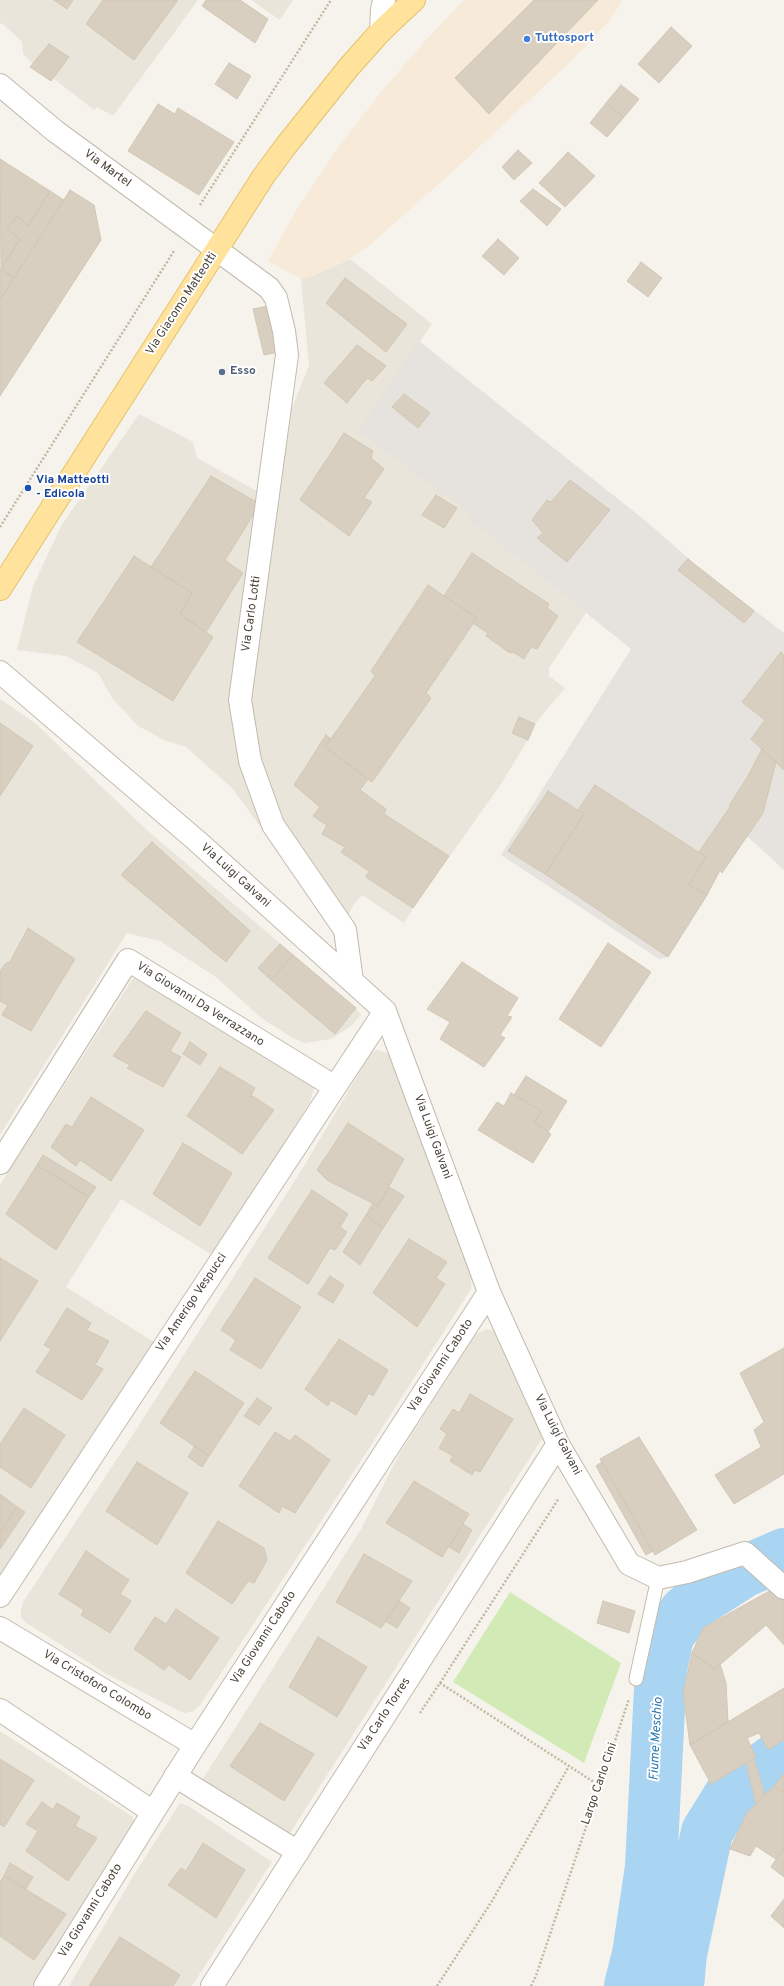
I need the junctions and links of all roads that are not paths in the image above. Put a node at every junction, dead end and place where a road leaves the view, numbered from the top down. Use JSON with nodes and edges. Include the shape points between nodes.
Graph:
{"nodes":[{"id":1,"x":384,"y":0,"type":"edge"},
{"id":2,"x":414,"y":0,"type":"edge"},
{"id":3,"x":381,"y":31,"type":"junction"},
{"id":4,"x":0,"y":85,"type":"edge"},
{"id":5,"x":217,"y":250,"type":"junction"},
{"id":6,"x":0,"y":589,"type":"edge"},
{"id":7,"x":0,"y":672,"type":"edge"},
{"id":8,"x":352,"y":981,"type":"junction"},
{"id":9,"x":385,"y":1011,"type":"junction"},
{"id":10,"x":335,"y":1088,"type":"junction"},
{"id":11,"x":0,"y":1163,"type":"edge"},
{"id":12,"x":489,"y":1292,"type":"junction"},
{"id":13,"x":558,"y":1444,"type":"junction"},
{"id":14,"x":658,"y":1578,"type":"junction"},
{"id":15,"x":779,"y":1584,"type":"edge"},
{"id":16,"x":0,"y":1596,"type":"edge"},
{"id":17,"x":0,"y":1628,"type":"edge"},
{"id":18,"x":636,"y":1679,"type":"road end"},
{"id":19,"x":0,"y":1710,"type":"edge"},
{"id":20,"x":195,"y":1745,"type":"junction"},
{"id":21,"x":175,"y":1776,"type":"junction"},
{"id":22,"x":153,"y":1812,"type":"junction"},
{"id":23,"x":298,"y":1852,"type":"junction"},
{"id":24,"x":45,"y":1986,"type":"edge"},
{"id":25,"x":212,"y":1986,"type":"edge"}],
"edges":[{"from":1,"to":3,"type":"street"},
{"from":2,"to":3,"type":"main road","name":"Via Giacomo Matteotti"},
{"from":3,"to":5,"type":"main road","name":"Via Giacomo Matteotti","via":[[285,147]]},
{"from":4,"to":5,"type":"street","name":"Via Martel","via":[[55,131]]},
{"from":5,"to":6,"type":"main road","name":"Via Giacomo Matteotti"},
{"from":5,"to":8,"type":"street","name":"Via Carlo Lotti","via":[[269,288],[276,298],[287,355],[240,700],[250,761],[273,825],[345,930]]},
{"from":7,"to":8,"type":"street","name":"Via Luigi Galvani","via":[[197,841]]},
{"from":8,"to":9,"type":"street","name":"Via Luigi Galvani"},
{"from":9,"to":10,"type":"street","name":"Via Amerigo Vespucci"},
{"from":9,"to":12,"type":"street","name":"Via Luigi Galvani"},
{"from":10,"to":11,"type":"street","name":"Via Giovanni Da Verrazzano","via":[[128,960]]},
{"from":10,"to":16,"type":"street","name":"Via Amerigo Vespucci"},
{"from":12,"to":13,"type":"street","name":"Via Luigi Galvani"},
{"from":12,"to":20,"type":"street","name":"Via Giovanni Caboto"},
{"from":13,"to":14,"type":"street","name":"Via Luigi Galvani","via":[[629,1564]]},
{"from":13,"to":23,"type":"street","name":"Via Carlo Torres"},
{"from":14,"to":15,"type":"street","via":[[745,1553]]},
{"from":14,"to":18,"type":"lane"},
{"from":17,"to":20,"type":"street","name":"Via Cristoforo Colombo"},
{"from":19,"to":22,"type":"street"},
{"from":20,"to":21,"type":"street","name":"Via Giovanni Caboto"},
{"from":21,"to":22,"type":"street","name":"Via Giovanni Caboto"},
{"from":21,"to":23,"type":"street"},
{"from":22,"to":24,"type":"street","name":"Via Giovanni Caboto"},
{"from":23,"to":25,"type":"street","name":"Via Carlo Torres"}]}
